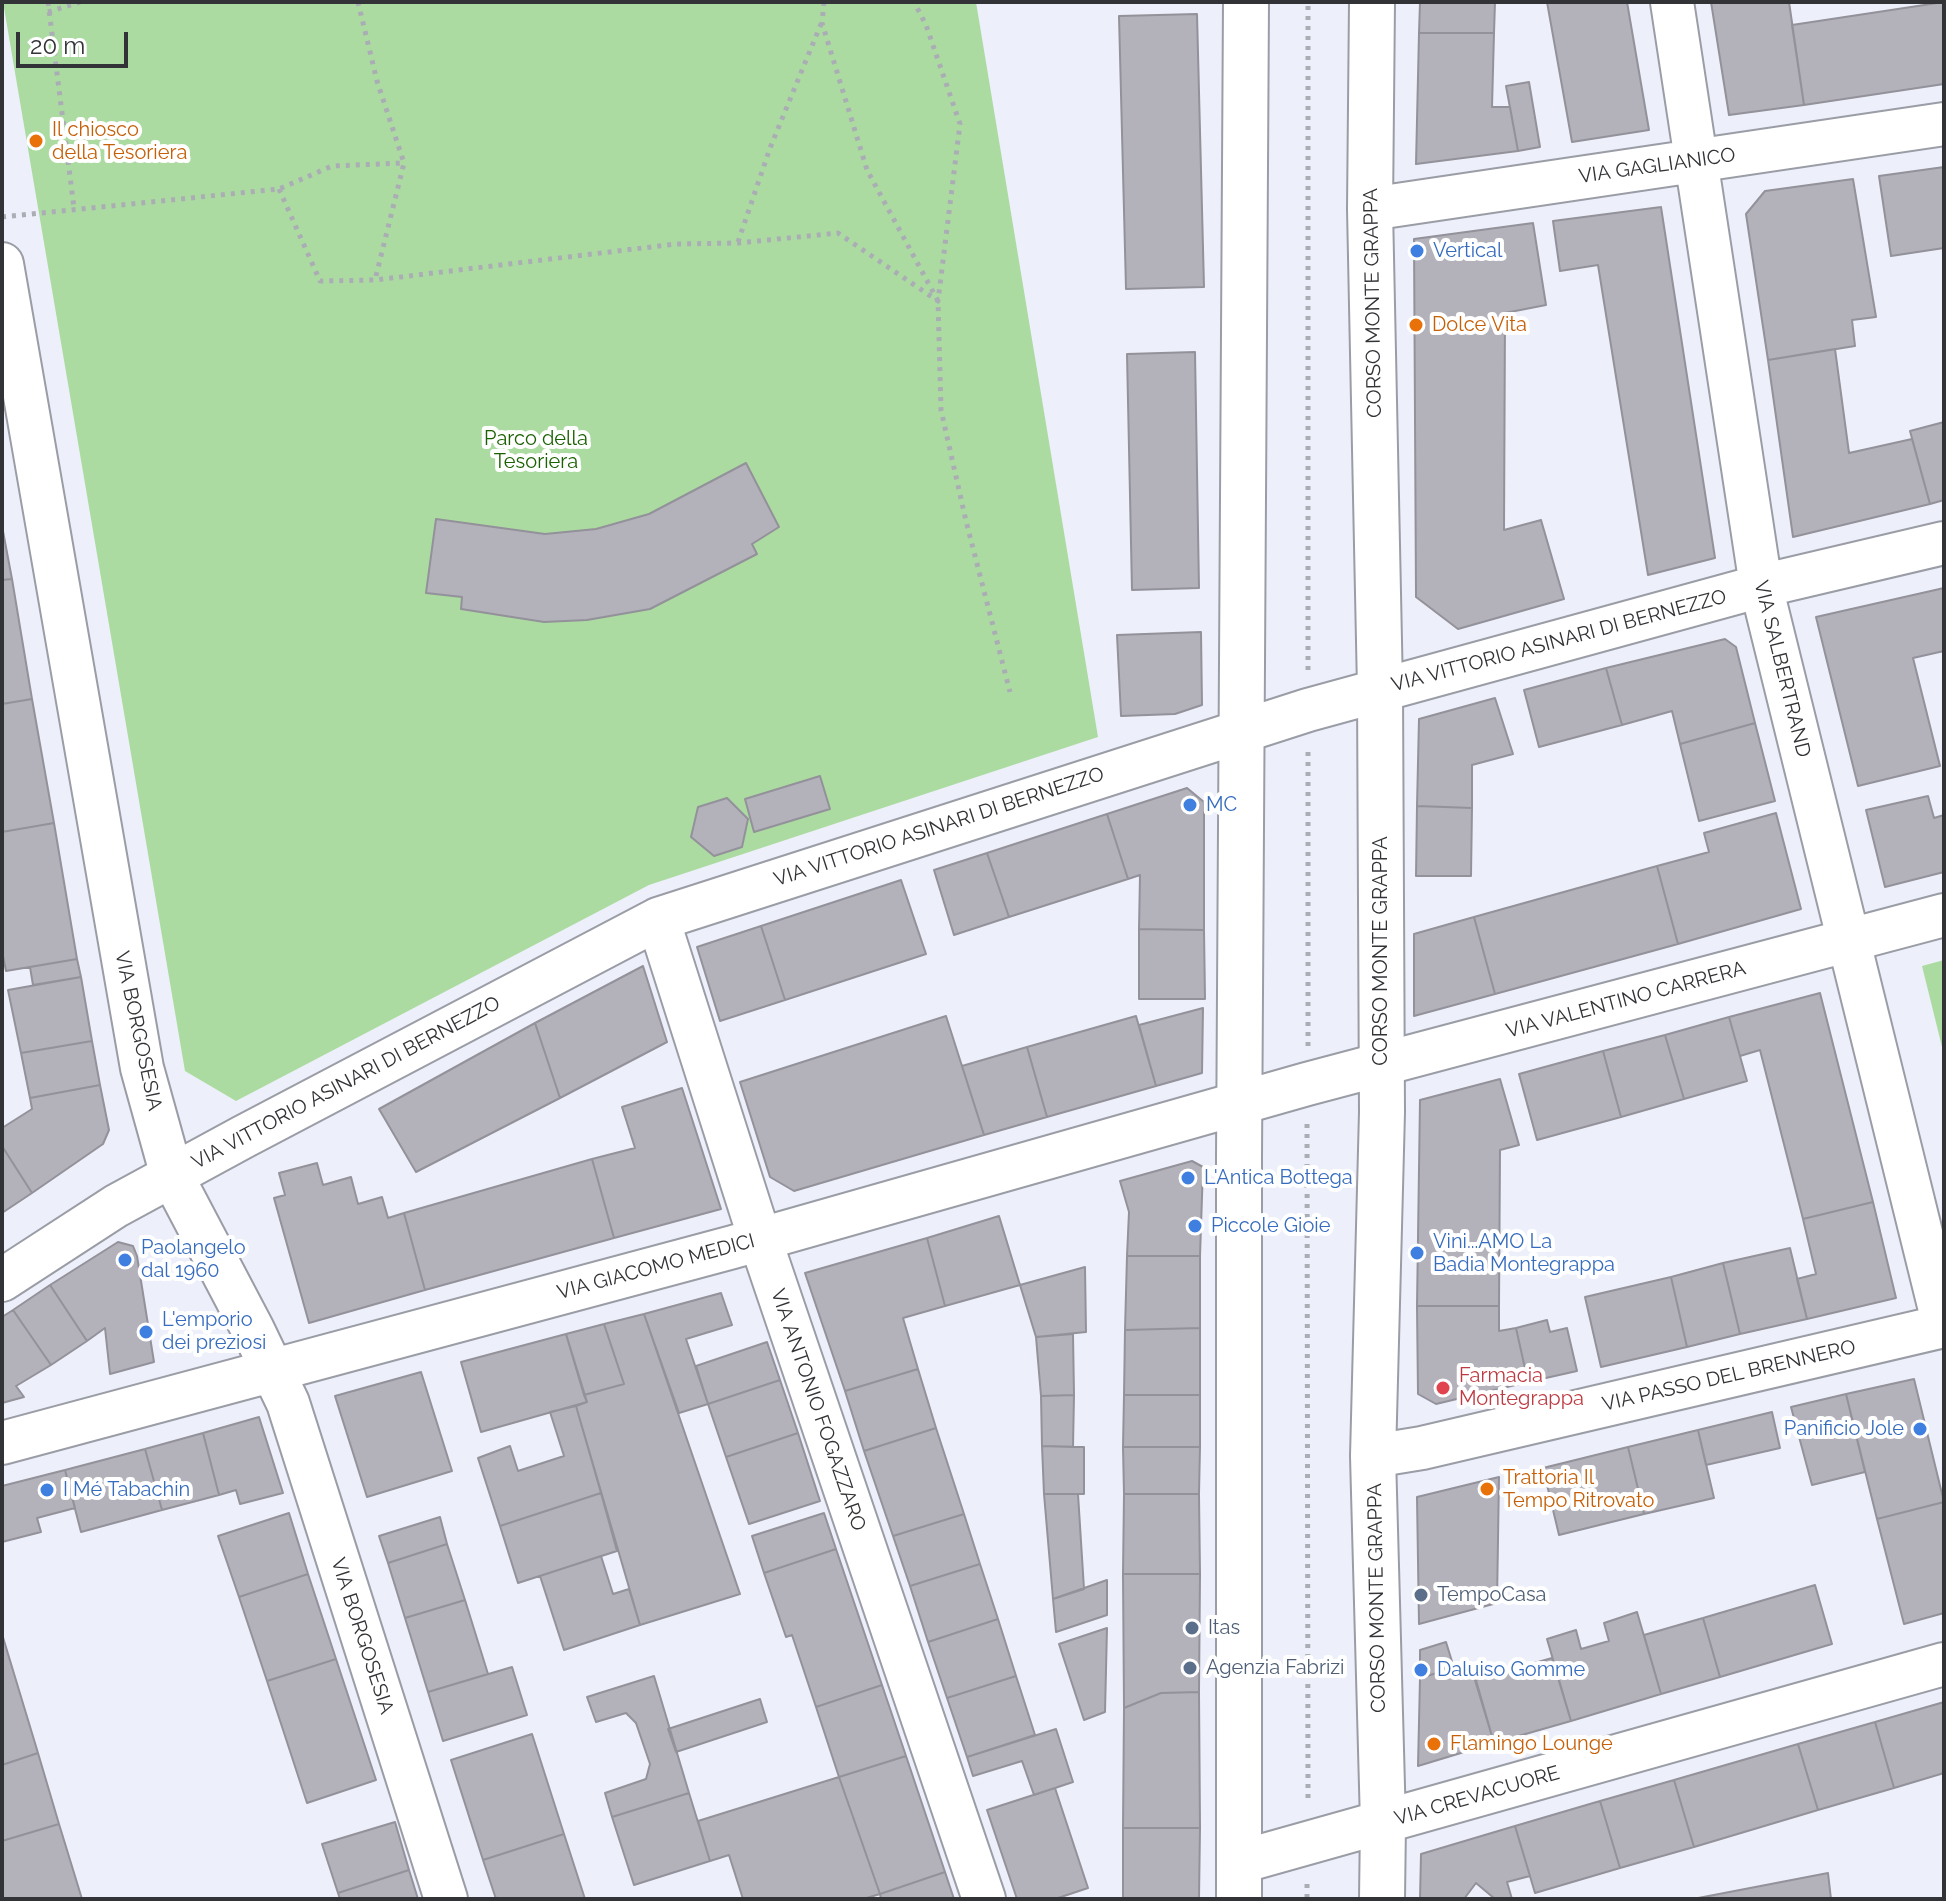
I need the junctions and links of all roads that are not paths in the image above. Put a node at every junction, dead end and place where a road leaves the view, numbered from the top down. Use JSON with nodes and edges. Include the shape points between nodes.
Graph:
{"nodes":[{"id":1,"x":1246,"y":2,"type":"edge"},
{"id":2,"x":1372,"y":2,"type":"edge"},
{"id":3,"x":1672,"y":2,"type":"edge"},
{"id":4,"x":1944,"y":124,"type":"edge"},
{"id":5,"x":1695,"y":161,"type":"junction"},
{"id":6,"x":1370,"y":209,"type":"junction"},
{"id":7,"x":2,"y":264,"type":"edge"},
{"id":8,"x":1944,"y":543,"type":"edge"},
{"id":9,"x":1761,"y":586,"type":"junction"},
{"id":10,"x":1380,"y":689,"type":"junction"},
{"id":11,"x":1241,"y":730,"type":"junction"},
{"id":12,"x":1944,"y":915,"type":"edge"},
{"id":13,"x":658,"y":919,"type":"junction"},
{"id":14,"x":1850,"y":941,"type":"junction"},
{"id":15,"x":1381,"y":1065,"type":"junction"},
{"id":16,"x":1307,"y":1084,"type":"joint"},
{"id":17,"x":1240,"y":1103,"type":"junction"},
{"id":18,"x":172,"y":1176,"type":"junction"},
{"id":19,"x":760,"y":1239,"type":"junction"},
{"id":20,"x":2,"y":1280,"type":"edge"},
{"id":21,"x":1944,"y":1326,"type":"edge"},
{"id":22,"x":272,"y":1370,"type":"junction"},
{"id":23,"x":2,"y":1443,"type":"edge"},
{"id":24,"x":1373,"y":1456,"type":"junction"},
{"id":25,"x":1944,"y":1664,"type":"edge"},
{"id":26,"x":1383,"y":1823,"type":"junction"},
{"id":27,"x":1239,"y":1880,"type":"edge"},
{"id":28,"x":446,"y":1899,"type":"edge"},
{"id":29,"x":984,"y":1899,"type":"edge"},
{"id":30,"x":1382,"y":1899,"type":"edge"}],
"edges":[{"from":1,"to":11,"type":"street"},
{"from":2,"to":6,"type":"street","name":"CORSO MONTE GRAPPA"},
{"from":3,"to":5,"type":"street","name":"VIA SALBERTRAND"},
{"from":4,"to":5,"type":"street","name":"VIA GAGLIANICO"},
{"from":5,"to":6,"type":"street","name":"VIA GAGLIANICO"},
{"from":5,"to":9,"type":"street","name":"VIA SALBERTRAND"},
{"from":6,"to":10,"type":"street","name":"CORSO MONTE GRAPPA"},
{"from":7,"to":18,"type":"street","name":"VIA BORGOSESIA","via":[[142,1068]]},
{"from":8,"to":9,"type":"street","name":"VIA VITTORIO ASINARI DI BERNEZZO"},
{"from":9,"to":10,"type":"street","name":"VIA VITTORIO ASINARI DI BERNEZZO"},
{"from":9,"to":14,"type":"street","name":"VIA SALBERTRAND"},
{"from":10,"to":11,"type":"street","name":"VIA VITTORIO ASINARI DI BERNEZZO"},
{"from":10,"to":15,"type":"street","name":"CORSO MONTE GRAPPA"},
{"from":11,"to":13,"type":"street","name":"VIA VITTORIO ASINARI DI BERNEZZO"},
{"from":11,"to":17,"type":"street"},
{"from":12,"to":14,"type":"street","name":"VIA VALENTINO CARRERA"},
{"from":13,"to":18,"type":"street","name":"VIA VITTORIO ASINARI DI BERNEZZO"},
{"from":13,"to":19,"type":"street","name":"VIA ANTONIO FOGAZZARO"},
{"from":14,"to":15,"type":"street","name":"VIA VALENTINO CARRERA"},
{"from":14,"to":21,"type":"street","name":"VIA SALBERTRAND"},
{"from":15,"to":16,"type":"street","name":"VIA VALENTINO CARRERA"},
{"from":15,"to":24,"type":"street","name":"CORSO MONTE GRAPPA"},
{"from":16,"to":17,"type":"street","name":"VIA GIACOMO MEDICI"},
{"from":17,"to":19,"type":"street","name":"VIA GIACOMO MEDICI"},
{"from":17,"to":27,"type":"street"},
{"from":18,"to":20,"type":"street","name":"VIA VITTORIO ASINARI DI BERNEZZO"},
{"from":18,"to":22,"type":"street","name":"VIA BORGOSESIA"},
{"from":19,"to":22,"type":"street","name":"VIA GIACOMO MEDICI"},
{"from":19,"to":29,"type":"street","name":"VIA ANTONIO FOGAZZARO"},
{"from":21,"to":24,"type":"street","name":"VIA PASSO DEL BRENNERO"},
{"from":22,"to":23,"type":"street","name":"VIA GIACOMO MEDICI"},
{"from":22,"to":28,"type":"street","name":"VIA BORGOSESIA","via":[[288,1403]]},
{"from":24,"to":26,"type":"street","name":"CORSO MONTE GRAPPA"},
{"from":25,"to":26,"type":"street","name":"VIA CREVACUORE"},
{"from":26,"to":27,"type":"street","name":"VIA CREVACUORE","via":[[1307,1843]]},
{"from":26,"to":30,"type":"street","name":"CORSO MONTE GRAPPA"}]}
